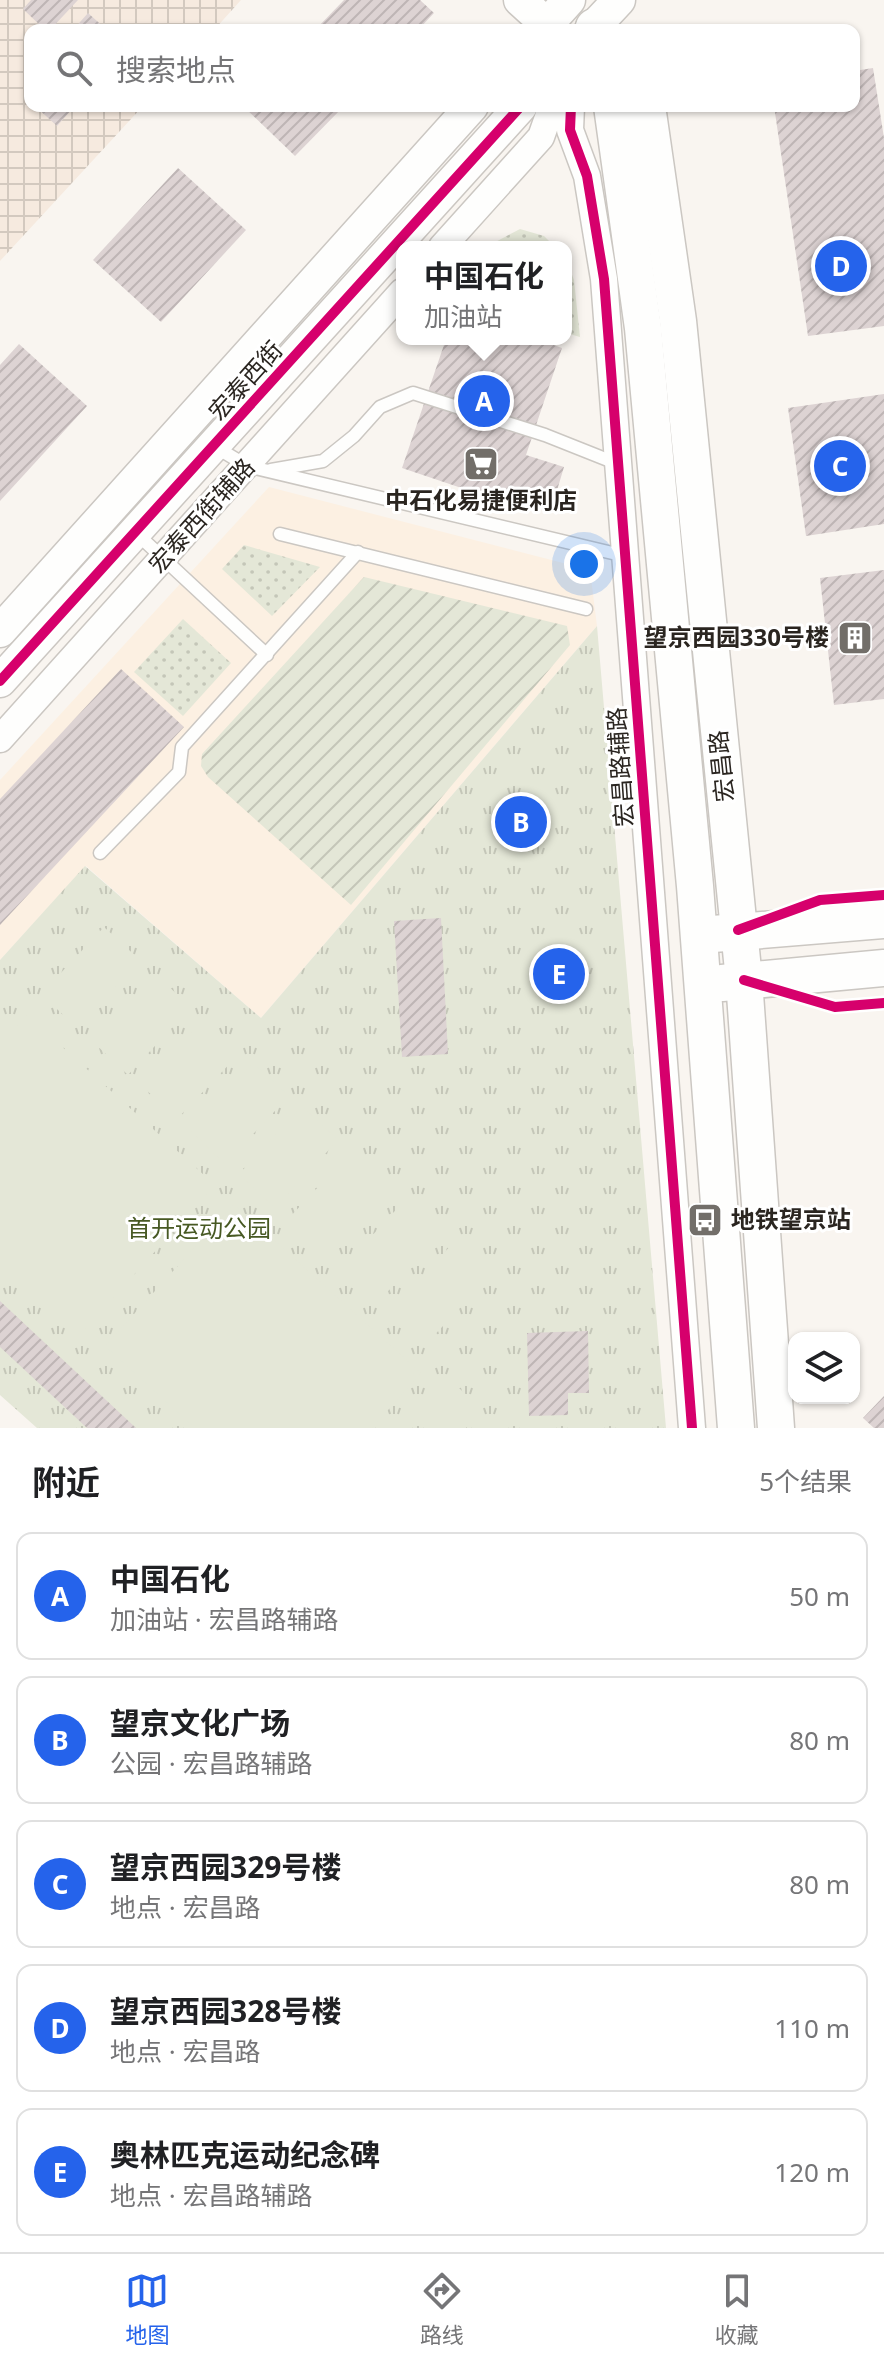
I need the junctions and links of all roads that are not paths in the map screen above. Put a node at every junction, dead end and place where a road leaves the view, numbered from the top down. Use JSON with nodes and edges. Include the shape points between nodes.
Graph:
{"nodes":[{"id":1,"x":520,"y":0,"type":"edge"},
{"id":2,"x":619,"y":0,"type":"edge"},
{"id":3,"x":557,"y":14,"type":"edge"},
{"id":4,"x":582,"y":24,"type":"edge"},
{"id":5,"x":598,"y":24,"type":"edge"},
{"id":6,"x":467,"y":112,"type":"edge"},
{"id":7,"x":516,"y":112,"type":"edge"},
{"id":8,"x":550,"y":112,"type":"edge"},
{"id":9,"x":571,"y":112,"type":"edge"},
{"id":10,"x":613,"y":112,"type":"edge"},
{"id":11,"x":648,"y":112,"type":"edge"},
{"id":12,"x":399,"y":241,"type":"edge"},
{"id":13,"x":447,"y":241,"type":"edge"},
{"id":14,"x":396,"y":244,"type":"edge"},
{"id":15,"x":396,"y":299,"type":"edge"},
{"id":16,"x":214,"y":446,"type":"junction"},
{"id":17,"x":618,"y":464,"type":"junction"},
{"id":18,"x":256,"y":469,"type":"junction"},
{"id":19,"x":136,"y":533,"type":"junction"},
{"id":20,"x":280,"y":534,"type":"dead end"},
{"id":21,"x":358,"y":552,"type":"junction"},
{"id":22,"x":625,"y":556,"type":"junction"},
{"id":23,"x":164,"y":558,"type":"junction"},
{"id":24,"x":586,"y":609,"type":"dead end"},
{"id":25,"x":0,"y":631,"type":"edge"},
{"id":26,"x":267,"y":655,"type":"junction"},
{"id":27,"x":0,"y":681,"type":"edge"},
{"id":28,"x":0,"y":739,"type":"edge"},
{"id":29,"x":100,"y":853,"type":"dead end"},
{"id":30,"x":884,"y":920,"type":"edge"},
{"id":31,"x":738,"y":930,"type":"junction"},
{"id":32,"x":700,"y":936,"type":"junction"},
{"id":33,"x":884,"y":968,"type":"edge"},
{"id":34,"x":744,"y":980,"type":"junction"},
{"id":35,"x":704,"y":986,"type":"junction"},
{"id":36,"x":692,"y":1428,"type":"edge"},
{"id":37,"x":736,"y":1428,"type":"edge"},
{"id":38,"x":776,"y":1428,"type":"edge"}],
"edges":[{"from":1,"to":3,"type":"street"},
{"from":2,"to":5,"type":"street"},
{"from":3,"to":4,"type":"street"},
{"from":6,"to":25,"type":"street","name":"宏泰西街"},
{"from":7,"to":12,"type":"street","name":"宏泰西街"},
{"from":8,"to":13,"type":"street","via":[[541,137]]},
{"from":9,"to":17,"type":"street","name":"宏昌路辅路","via":[[570,130],[587,176],[604,279]]},
{"from":10,"to":32,"type":"main road","name":"宏昌路","via":[[643,328]]},
{"from":11,"to":31,"type":"main road","name":"宏昌路","via":[[678,321]]},
{"from":14,"to":16,"type":"street","name":"宏泰西街"},
{"from":15,"to":18,"type":"street","name":"宏泰西街辅路"},
{"from":16,"to":18,"type":"lane"},
{"from":16,"to":19,"type":"street","name":"宏泰西街"},
{"from":17,"to":18,"type":"lane","via":[[413,393],[380,407],[323,461]]},
{"from":17,"to":22,"type":"street","name":"宏昌路辅路"},
{"from":18,"to":22,"type":"lane"},
{"from":18,"to":23,"type":"street","name":"宏泰西街辅路"},
{"from":19,"to":23,"type":"lane"},
{"from":19,"to":27,"type":"street","name":"宏泰西街"},
{"from":20,"to":21,"type":"lane"},
{"from":21,"to":24,"type":"lane"},
{"from":21,"to":26,"type":"lane"},
{"from":22,"to":36,"type":"street","name":"宏昌路辅路"},
{"from":23,"to":26,"type":"lane"},
{"from":23,"to":28,"type":"street","name":"宏泰西街辅路"},
{"from":26,"to":29,"type":"lane","via":[[182,747],[179,772]]},
{"from":30,"to":31,"type":"main road"},
{"from":31,"to":32,"type":"main road"},
{"from":31,"to":34,"type":"main road","name":"宏昌路"},
{"from":32,"to":35,"type":"main road","name":"宏昌路"},
{"from":33,"to":34,"type":"main road"},
{"from":34,"to":35,"type":"main road"},
{"from":34,"to":38,"type":"main road","name":"宏昌路"},
{"from":35,"to":37,"type":"main road","name":"宏昌路"}]}
